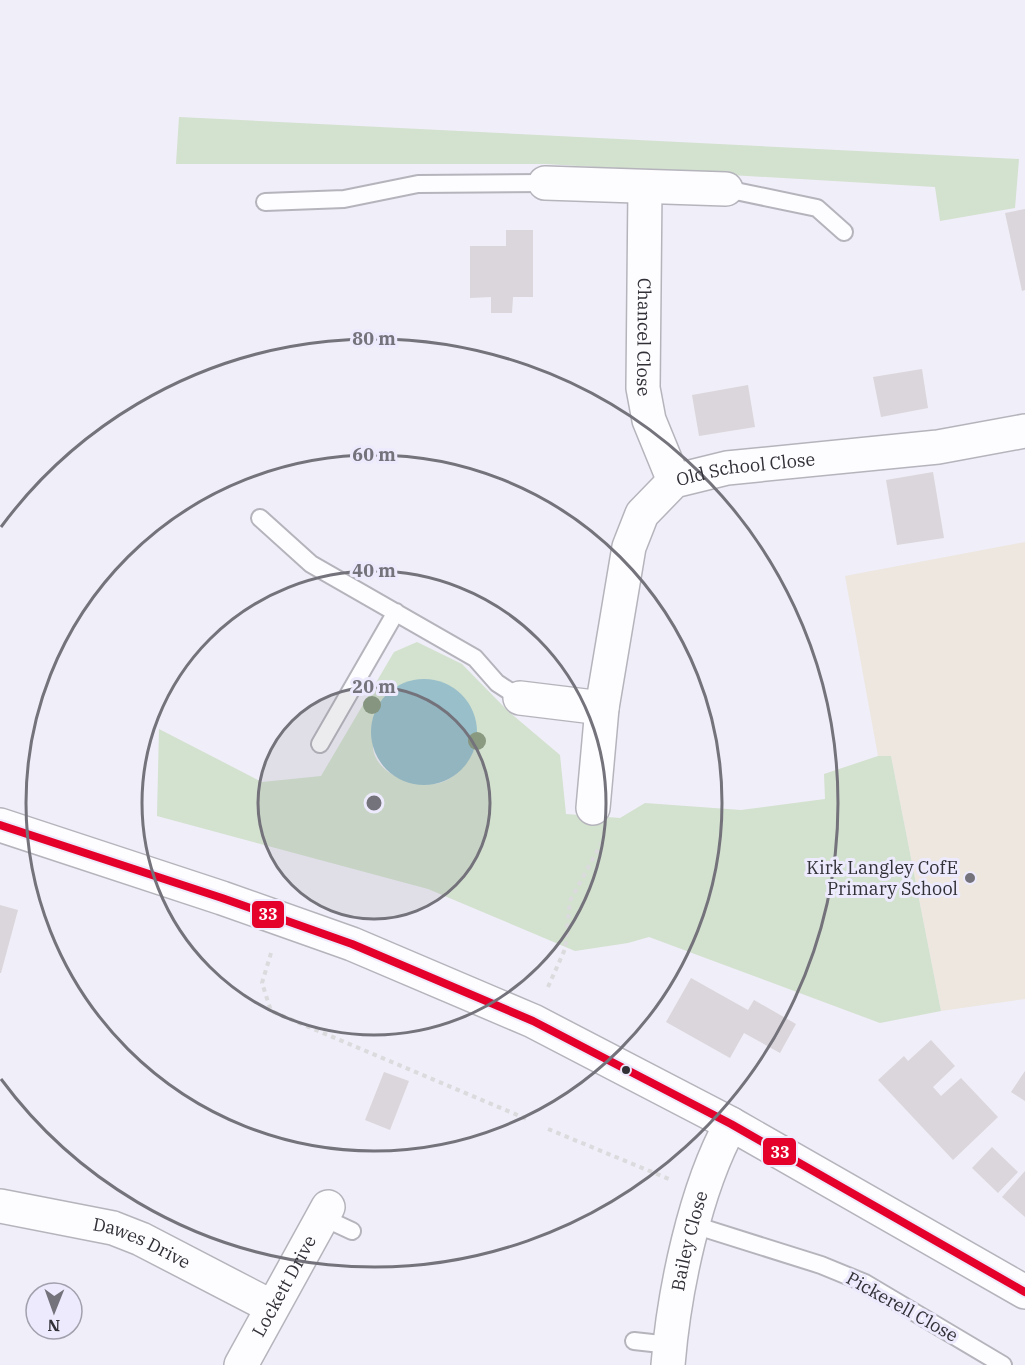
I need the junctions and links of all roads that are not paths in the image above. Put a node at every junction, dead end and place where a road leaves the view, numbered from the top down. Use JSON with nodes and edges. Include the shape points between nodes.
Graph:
{"nodes":[{"id":1,"x":545,"y":183,"type":"joint"},
{"id":2,"x":645,"y":187,"type":"junction"},
{"id":3,"x":726,"y":189,"type":"joint"},
{"id":4,"x":265,"y":202,"type":"dead end"},
{"id":5,"x":844,"y":232,"type":"dead end"},
{"id":6,"x":1025,"y":431,"type":"edge"},
{"id":7,"x":674,"y":481,"type":"junction"},
{"id":8,"x":260,"y":518,"type":"dead end"},
{"id":9,"x":396,"y":612,"type":"junction"},
{"id":10,"x":520,"y":698,"type":"joint"},
{"id":11,"x":602,"y":708,"type":"junction"},
{"id":12,"x":320,"y":744,"type":"dead end"},
{"id":13,"x":593,"y":808,"type":"road end"},
{"id":14,"x":0,"y":825,"type":"edge"},
{"id":15,"x":731,"y":1124,"type":"junction"},
{"id":16,"x":0,"y":1206,"type":"edge"},
{"id":17,"x":325,"y":1212,"type":"joint"},
{"id":18,"x":694,"y":1225,"type":"junction"},
{"id":19,"x":352,"y":1231,"type":"dead end"},
{"id":20,"x":1025,"y":1292,"type":"edge"},
{"id":21,"x":272,"y":1307,"type":"junction"},
{"id":22,"x":634,"y":1341,"type":"dead end"},
{"id":23,"x":669,"y":1355,"type":"edge"},
{"id":24,"x":241,"y":1365,"type":"edge"},
{"id":25,"x":1003,"y":1365,"type":"edge"}],
"edges":[{"from":1,"to":2,"type":"main road"},
{"from":1,"to":4,"type":"lane","via":[[418,184],[344,199]]},
{"from":2,"to":3,"type":"main road"},
{"from":2,"to":7,"type":"main road","name":"Chancel Close","via":[[643,388],[649,420]]},
{"from":3,"to":5,"type":"lane","via":[[817,208]]},
{"from":6,"to":7,"type":"main road","name":"Old School Close","via":[[938,447],[727,468]]},
{"from":7,"to":11,"type":"main road","name":"Old School Close","via":[[642,514],[629,547]]},
{"from":8,"to":9,"type":"lane","via":[[311,564]]},
{"from":9,"to":10,"type":"lane","via":[[475,658],[497,683]]},
{"from":9,"to":12,"type":"lane"},
{"from":10,"to":11,"type":"main road"},
{"from":11,"to":13,"type":"main road","name":"Old School Close"},
{"from":14,"to":15,"type":"main road","via":[[352,944],[533,1020]]},
{"from":15,"to":18,"type":"main road","name":"Bailey Close","via":[[717,1148]]},
{"from":15,"to":20,"type":"main road"},
{"from":16,"to":21,"type":"main road","name":"Dawes Drive","via":[[113,1228]]},
{"from":17,"to":19,"type":"lane"},
{"from":17,"to":21,"type":"main road","name":"Lockett Drive"},
{"from":18,"to":23,"type":"main road","name":"Bailey Close","via":[[681,1276]]},
{"from":18,"to":25,"type":"lane","name":"Pickerell Close","via":[[865,1283]]},
{"from":21,"to":24,"type":"main road","name":"Lockett Drive"},
{"from":22,"to":23,"type":"lane"}]}
